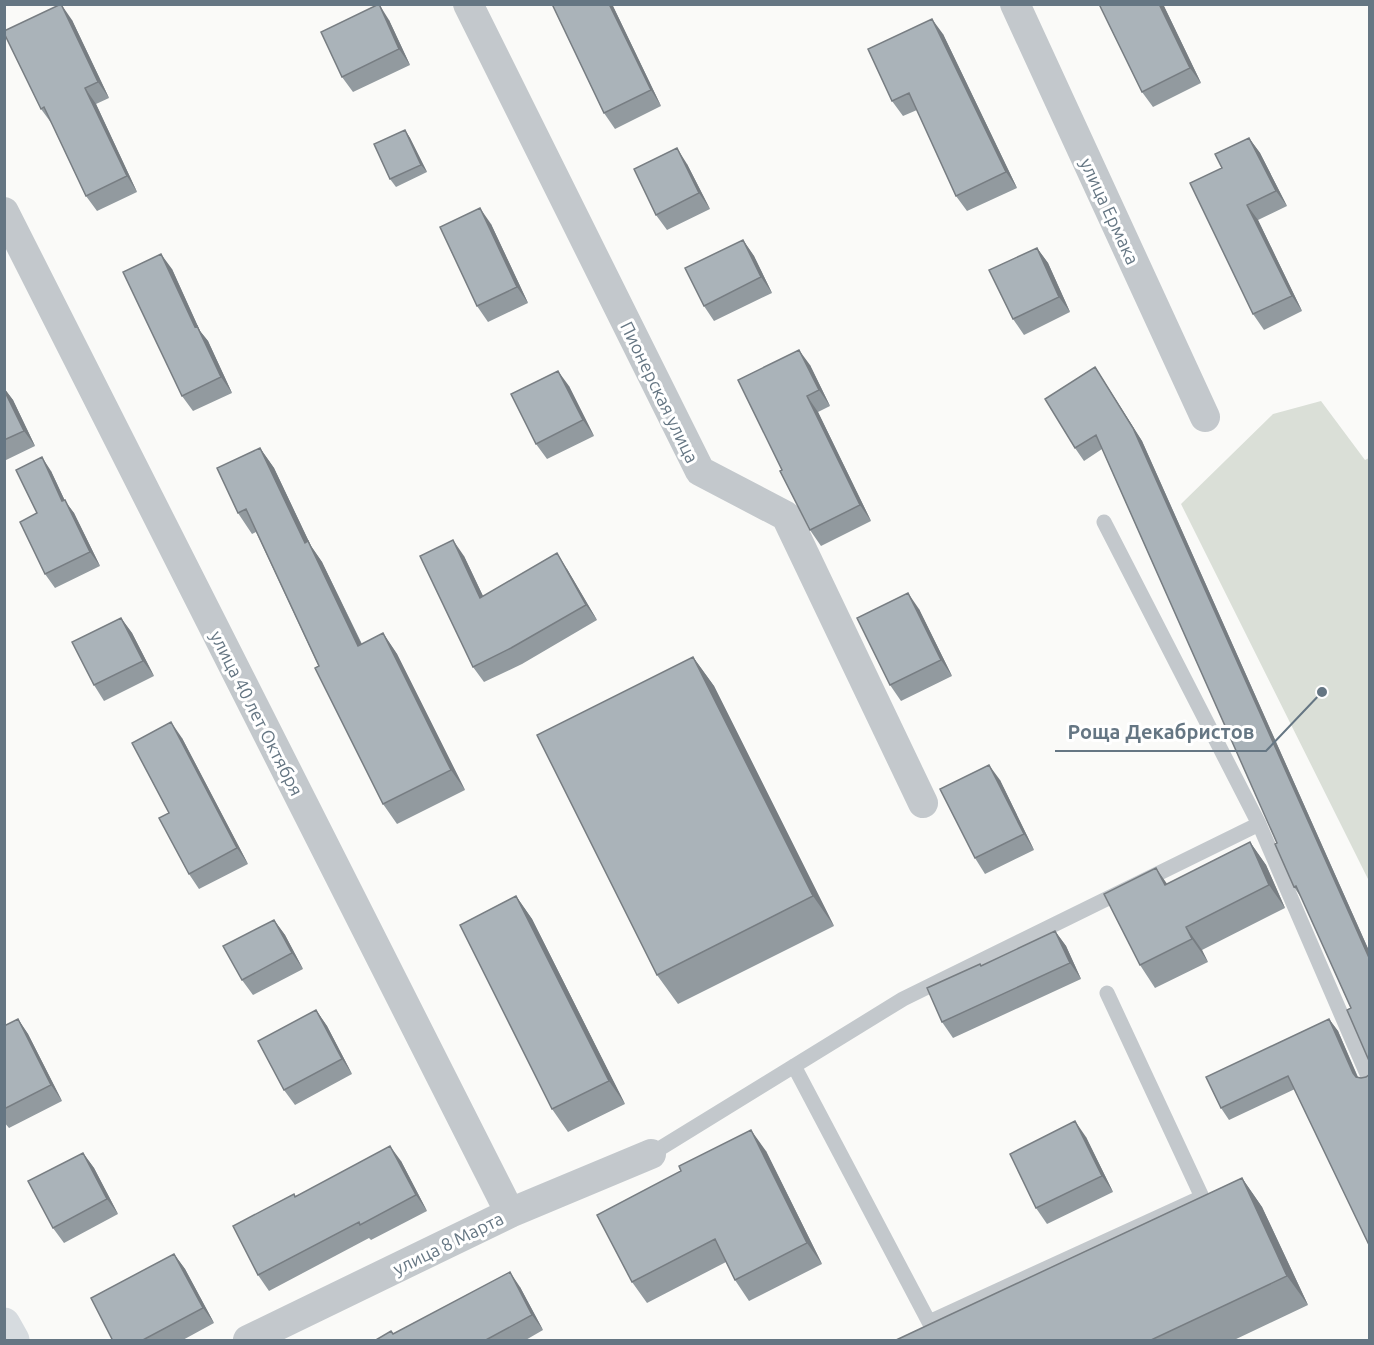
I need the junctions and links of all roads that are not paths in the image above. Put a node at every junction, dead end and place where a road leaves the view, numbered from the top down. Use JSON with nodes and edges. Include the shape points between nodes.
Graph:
{"nodes":[{"id":1,"x":468,"y":4,"type":"edge"},
{"id":2,"x":1015,"y":4,"type":"edge"},
{"id":3,"x":4,"y":212,"type":"edge"},
{"id":4,"x":1206,"y":417,"type":"dead end"},
{"id":5,"x":1104,"y":522,"type":"dead end"},
{"id":6,"x":923,"y":803,"type":"dead end"},
{"id":7,"x":1259,"y":824,"type":"junction"},
{"id":8,"x":1107,"y":993,"type":"dead end"},
{"id":9,"x":794,"y":1066,"type":"junction"},
{"id":10,"x":1370,"y":1081,"type":"edge"},
{"id":11,"x":651,"y":1155,"type":"joint"},
{"id":12,"x":510,"y":1213,"type":"junction"},
{"id":13,"x":4,"y":1324,"type":"edge"},
{"id":14,"x":13,"y":1341,"type":"edge"},
{"id":15,"x":248,"y":1341,"type":"edge"}],
"edges":[{"from":1,"to":6,"type":"street","name":"Пионерская улица","via":[[700,471],[786,516]]},
{"from":2,"to":4,"type":"street","name":"улица Ермака"},
{"from":3,"to":12,"type":"street","name":"улица 40 лет Октября"},
{"from":5,"to":7,"type":"lane"},
{"from":7,"to":9,"type":"lane","via":[[903,999]]},
{"from":7,"to":10,"type":"lane"},
{"from":8,"to":9,"type":"lane","via":[[1202,1197],[929,1322]]},
{"from":9,"to":11,"type":"lane"},
{"from":11,"to":12,"type":"street","name":"улица 8 Марта"},
{"from":12,"to":15,"type":"street","name":"улица 8 Марта"},
{"from":13,"to":14,"type":"main road"}]}
